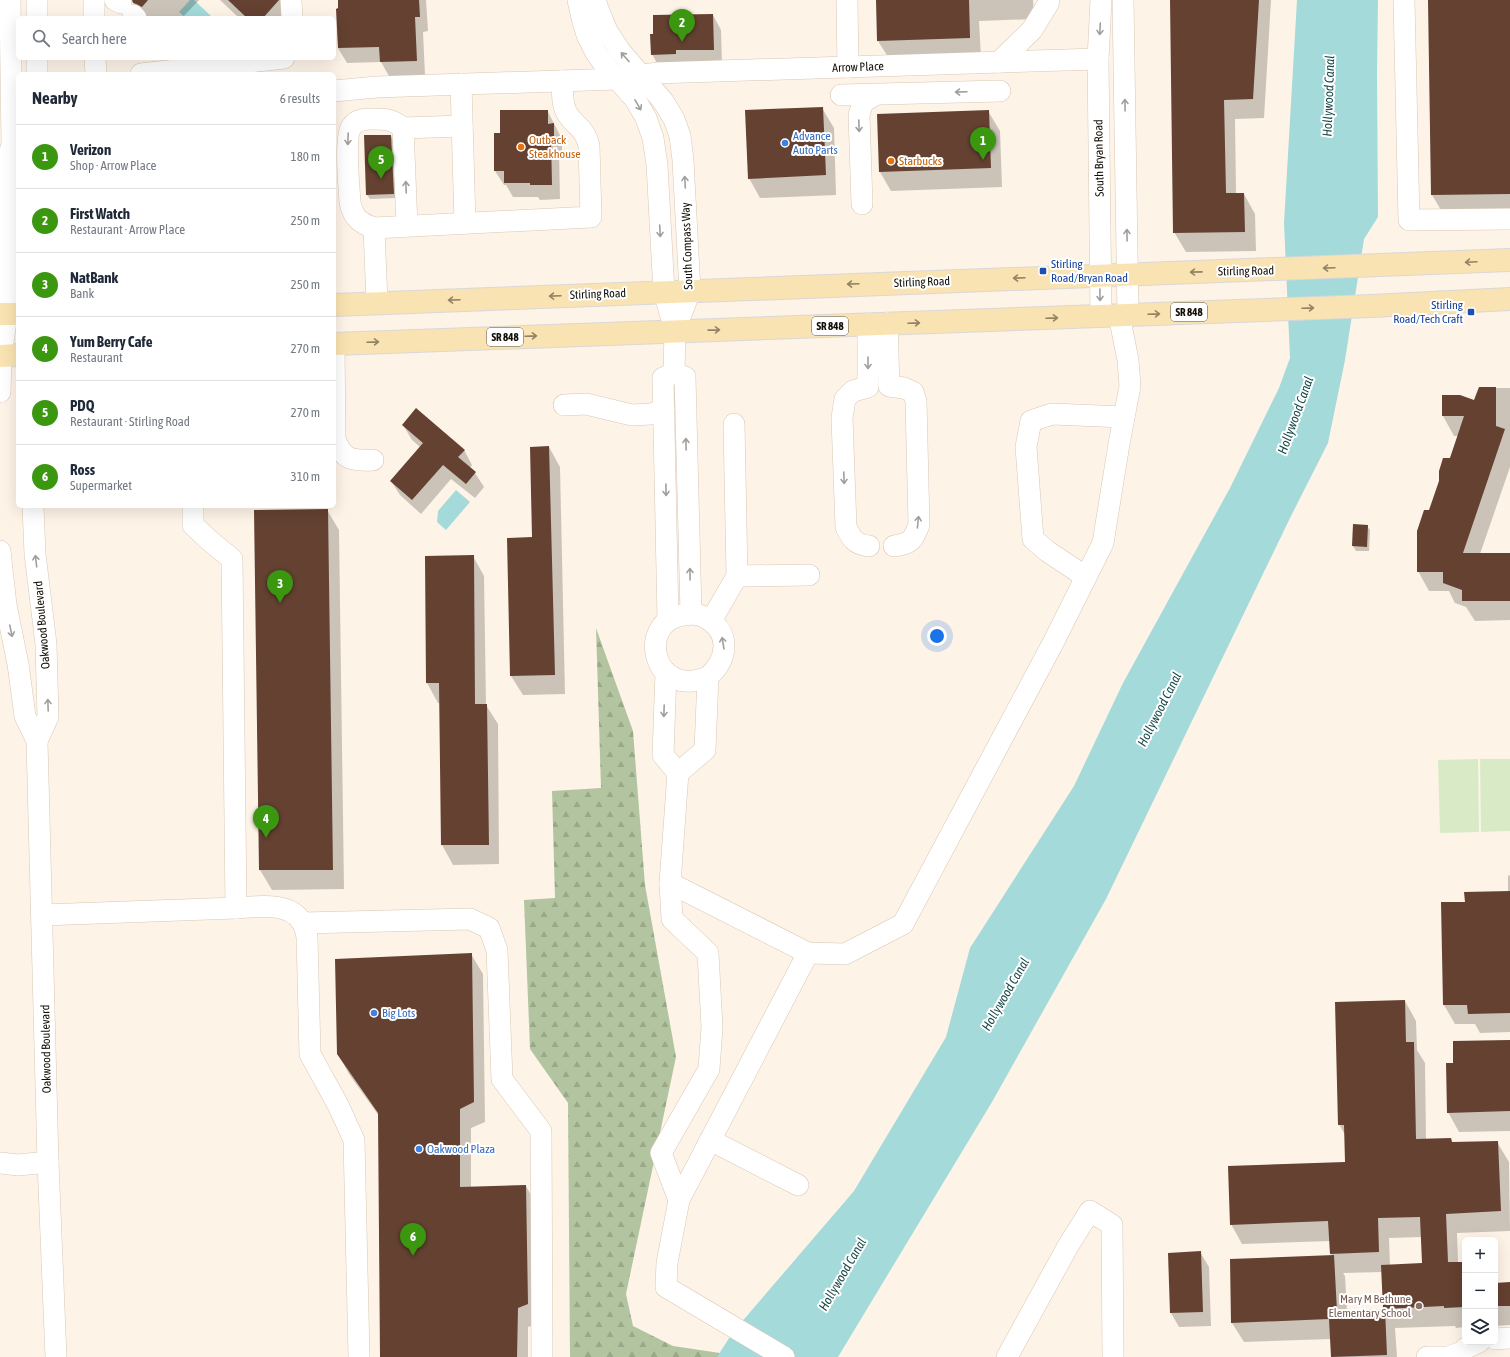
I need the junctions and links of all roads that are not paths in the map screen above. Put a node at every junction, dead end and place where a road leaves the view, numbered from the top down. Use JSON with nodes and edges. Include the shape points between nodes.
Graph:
{"nodes":[{"id":1,"x":10,"y":0,"type":"edge"},
{"id":2,"x":37,"y":0,"type":"edge"},
{"id":3,"x":94,"y":0,"type":"edge"},
{"id":4,"x":291,"y":0,"type":"edge"},
{"id":5,"x":578,"y":0,"type":"edge"},
{"id":6,"x":596,"y":0,"type":"edge"},
{"id":7,"x":847,"y":0,"type":"edge"},
{"id":8,"x":1049,"y":0,"type":"edge"},
{"id":9,"x":1101,"y":0,"type":"edge"},
{"id":10,"x":1123,"y":0,"type":"edge"},
{"id":11,"x":1404,"y":0,"type":"edge"},
{"id":12,"x":37,"y":16,"type":"edge"},
{"id":13,"x":94,"y":16,"type":"edge"},
{"id":14,"x":292,"y":16,"type":"edge"},
{"id":15,"x":1098,"y":59,"type":"junction"},
{"id":16,"x":37,"y":60,"type":"edge"},
{"id":17,"x":95,"y":60,"type":"edge"},
{"id":18,"x":256,"y":60,"type":"edge"},
{"id":19,"x":999,"y":62,"type":"junction"},
{"id":20,"x":848,"y":67,"type":"junction"},
{"id":21,"x":144,"y":68,"type":"edge"},
{"id":22,"x":37,"y":72,"type":"edge"},
{"id":23,"x":96,"y":72,"type":"edge"},
{"id":24,"x":641,"y":75,"type":"junction"},
{"id":25,"x":618,"y":79,"type":"junction"},
{"id":26,"x":562,"y":81,"type":"junction"},
{"id":27,"x":10,"y":82,"type":"edge"},
{"id":28,"x":461,"y":84,"type":"junction"},
{"id":29,"x":336,"y":91,"type":"edge"},
{"id":30,"x":1000,"y":91,"type":"dead end"},
{"id":31,"x":841,"y":95,"type":"dead end"},
{"id":32,"x":875,"y":95,"type":"junction"},
{"id":33,"x":462,"y":126,"type":"junction"},
{"id":34,"x":403,"y":128,"type":"junction"},
{"id":35,"x":15,"y":144,"type":"edge"},
{"id":36,"x":862,"y":204,"type":"dead end"},
{"id":37,"x":1510,"y":219,"type":"edge"},
{"id":38,"x":465,"y":223,"type":"junction"},
{"id":39,"x":407,"y":226,"type":"junction"},
{"id":40,"x":374,"y":228,"type":"junction"},
{"id":41,"x":1510,"y":260,"type":"edge"},
{"id":42,"x":1127,"y":274,"type":"junction"},
{"id":43,"x":1100,"y":275,"type":"junction"},
{"id":44,"x":1510,"y":286,"type":"edge"},
{"id":45,"x":690,"y":291,"type":"junction"},
{"id":46,"x":664,"y":292,"type":"junction"},
{"id":47,"x":1510,"y":299,"type":"edge"},
{"id":48,"x":1475,"y":301,"type":"junction"},
{"id":49,"x":377,"y":303,"type":"junction"},
{"id":50,"x":336,"y":304,"type":"edge"},
{"id":51,"x":8,"y":314,"type":"edge"},
{"id":52,"x":1116,"y":315,"type":"junction"},
{"id":53,"x":877,"y":324,"type":"junction"},
{"id":54,"x":675,"y":330,"type":"junction"},
{"id":55,"x":336,"y":344,"type":"edge"},
{"id":56,"x":6,"y":356,"type":"edge"},
{"id":57,"x":674,"y":373,"type":"junction"},
{"id":58,"x":889,"y":386,"type":"junction"},
{"id":59,"x":868,"y":387,"type":"junction"},
{"id":60,"x":0,"y":392,"type":"edge"},
{"id":61,"x":564,"y":405,"type":"dead end"},
{"id":62,"x":664,"y":409,"type":"junction"},
{"id":63,"x":1124,"y":417,"type":"junction"},
{"id":64,"x":734,"y":424,"type":"dead end"},
{"id":65,"x":336,"y":441,"type":"edge"},
{"id":66,"x":373,"y":460,"type":"dead end"},
{"id":67,"x":33,"y":508,"type":"edge"},
{"id":68,"x":193,"y":508,"type":"edge"},
{"id":69,"x":869,"y":546,"type":"dead end"},
{"id":70,"x":894,"y":546,"type":"dead end"},
{"id":71,"x":0,"y":551,"type":"edge"},
{"id":72,"x":809,"y":575,"type":"dead end"},
{"id":73,"x":737,"y":576,"type":"junction"},
{"id":74,"x":1086,"y":577,"type":"junction"},
{"id":75,"x":691,"y":613,"type":"junction"},
{"id":76,"x":668,"y":620,"type":"junction"},
{"id":77,"x":711,"y":621,"type":"junction"},
{"id":78,"x":666,"y":672,"type":"junction"},
{"id":79,"x":708,"y":677,"type":"junction"},
{"id":80,"x":37,"y":741,"type":"junction"},
{"id":81,"x":678,"y":773,"type":"junction"},
{"id":82,"x":670,"y":883,"type":"junction"},
{"id":83,"x":236,"y":908,"type":"junction"},
{"id":84,"x":43,"y":915,"type":"junction"},
{"id":85,"x":303,"y":923,"type":"junction"},
{"id":86,"x":808,"y":953,"type":"junction"},
{"id":87,"x":710,"y":1140,"type":"junction"},
{"id":88,"x":48,"y":1162,"type":"junction"},
{"id":89,"x":0,"y":1163,"type":"edge"},
{"id":90,"x":798,"y":1185,"type":"dead end"},
{"id":91,"x":679,"y":1200,"type":"junction"},
{"id":92,"x":1510,"y":1338,"type":"edge"},
{"id":93,"x":1498,"y":1339,"type":"edge"},
{"id":94,"x":1484,"y":1345,"type":"edge"},
{"id":95,"x":1468,"y":1350,"type":"edge"},
{"id":96,"x":56,"y":1357,"type":"edge"},
{"id":97,"x":359,"y":1357,"type":"edge"},
{"id":98,"x":542,"y":1357,"type":"edge"},
{"id":99,"x":784,"y":1357,"type":"edge"},
{"id":100,"x":1007,"y":1357,"type":"edge"},
{"id":101,"x":1113,"y":1357,"type":"edge"},
{"id":102,"x":1428,"y":1357,"type":"edge"},
{"id":103,"x":1486,"y":1357,"type":"edge"}],
"edges":[{"from":1,"to":27,"type":"street"},
{"from":2,"to":12,"type":"street"},
{"from":3,"to":13,"type":"street"},
{"from":4,"to":14,"type":"street"},
{"from":5,"to":25,"type":"street","name":"South Compass Way","via":[[585,29],[596,53]]},
{"from":24,"to":6,"type":"street","name":"South Compass Way","one_way":true,"via":[[607,31]]},
{"from":7,"to":20,"type":"street"},
{"from":8,"to":19,"type":"street","via":[[1032,30]]},
{"from":9,"to":15,"type":"street","name":"South Bryan Road","one_way":true},
{"from":42,"to":10,"type":"street","one_way":true},
{"from":11,"to":37,"type":"street","via":[[1408,220]]},
{"from":15,"to":19,"type":"street","name":"Arrow Place"},
{"from":15,"to":43,"type":"street","name":"South Bryan Road"},
{"from":16,"to":22,"type":"street"},
{"from":17,"to":23,"type":"street"},
{"from":18,"to":21,"type":"street"},
{"from":19,"to":20,"type":"street","name":"Arrow Place"},
{"from":20,"to":24,"type":"street","name":"Arrow Place"},
{"from":24,"to":25,"type":"street","name":"Arrow Place"},
{"from":45,"to":24,"type":"street","name":"South Compass Way","one_way":true,"via":[[684,160],[680,136],[674,119],[663,101]]},
{"from":25,"to":26,"type":"street","name":"Arrow Place"},
{"from":25,"to":46,"type":"street","name":"South Compass Way","one_way":true,"via":[[635,99],[646,118],[653,138]]},
{"from":26,"to":28,"type":"street","name":"Arrow Place"},
{"from":26,"to":38,"type":"street","via":[[564,108],[583,129],[590,146],[591,217]]},
{"from":27,"to":35,"type":"street"},
{"from":28,"to":29,"type":"street","name":"Arrow Place"},
{"from":28,"to":33,"type":"street"},
{"from":30,"to":32,"type":"street","one_way":true},
{"from":31,"to":32,"type":"street"},
{"from":32,"to":36,"type":"street","one_way":true,"via":[[863,102],[859,115]]},
{"from":33,"to":34,"type":"street"},
{"from":33,"to":38,"type":"street"},
{"from":39,"to":34,"type":"street","one_way":true},
{"from":34,"to":40,"type":"street","one_way":true,"via":[[388,119],[363,119],[356,121],[349,132],[352,212],[357,219]]},
{"from":35,"to":51,"type":"street","via":[[6,168]]},
{"from":38,"to":39,"type":"street"},
{"from":39,"to":40,"type":"street"},
{"from":40,"to":49,"type":"street"},
{"from":41,"to":42,"type":"main road","name":"Stirling Road","one_way":true},
{"from":42,"to":43,"type":"main road","name":"Stirling Road"},
{"from":42,"to":52,"type":"street"},
{"from":43,"to":45,"type":"main road","name":"Stirling Road","one_way":true},
{"from":43,"to":52,"type":"street","name":"South Bryan Road","one_way":true},
{"from":44,"to":48,"type":"main road"},
{"from":45,"to":46,"type":"main road","name":"Stirling Road"},
{"from":45,"to":54,"type":"street","name":"South Compass Way"},
{"from":46,"to":49,"type":"main road","name":"Stirling Road","one_way":true},
{"from":46,"to":54,"type":"street","name":"South Compass Way"},
{"from":47,"to":48,"type":"main road","number":"SR 848"},
{"from":52,"to":48,"type":"main road","number":"SR 848","one_way":true},
{"from":49,"to":50,"type":"main road","name":"Stirling Road"},
{"from":51,"to":56,"type":"street"},
{"from":53,"to":52,"type":"main road","number":"SR 848","one_way":true},
{"from":52,"to":63,"type":"street","via":[[1128,360],[1130,386]]},
{"from":54,"to":53,"type":"main road","number":"SR 848","one_way":true},
{"from":53,"to":58,"type":"street"},
{"from":53,"to":59,"type":"street","one_way":true},
{"from":55,"to":54,"type":"main road","number":"SR 848","one_way":true},
{"from":54,"to":57,"type":"street"},
{"from":56,"to":60,"type":"street"},
{"from":57,"to":62,"type":"street","via":[[663,378]]},
{"from":75,"to":57,"type":"street","one_way":true,"via":[[684,377]]},
{"from":58,"to":59,"type":"street"},
{"from":70,"to":58,"type":"street","one_way":true,"via":[[907,544],[914,537],[919,525],[917,409],[913,392]]},
{"from":59,"to":69,"type":"street","one_way":true,"via":[[853,391],[845,400],[842,418],[846,527],[852,539],[861,545]]},
{"from":61,"to":62,"type":"street","via":[[586,404],[632,415],[650,414]]},
{"from":62,"to":76,"type":"street","one_way":true},
{"from":63,"to":74,"type":"street","via":[[1103,543]]},
{"from":63,"to":74,"type":"street","via":[[1052,414],[1031,421],[1026,447],[1033,539]]},
{"from":64,"to":73,"type":"street"},
{"from":65,"to":66,"type":"street","via":[[339,449],[349,458]]},
{"from":80,"to":67,"type":"street","name":"Oakwood Boulevard","one_way":true,"via":[[48,717],[46,644],[35,554]]},
{"from":68,"to":83,"type":"street","via":[[194,525],[232,559]]},
{"from":71,"to":80,"type":"street","name":"Oakwood Boulevard","one_way":true,"via":[[6,605],[25,716]]},
{"from":72,"to":73,"type":"street"},
{"from":73,"to":77,"type":"street"},
{"from":74,"to":86,"type":"street","via":[[903,924],[845,954]]},
{"from":75,"to":76,"type":"street"},
{"from":75,"to":77,"type":"street"},
{"from":76,"to":78,"type":"street","via":[[660,629],[655,652]]},
{"from":79,"to":77,"type":"street","one_way":true,"via":[[722,660],[724,650],[723,639]]},
{"from":78,"to":79,"type":"street","via":[[676,679],[687,682]]},
{"from":78,"to":81,"type":"street","one_way":true,"via":[[663,755]]},
{"from":79,"to":81,"type":"street","via":[[704,750]]},
{"from":80,"to":84,"type":"street","name":"Oakwood Boulevard"},
{"from":81,"to":82,"type":"street"},
{"from":82,"to":86,"type":"street"},
{"from":82,"to":91,"type":"street","via":[[672,919],[708,953],[712,1027],[709,1069],[661,1153]]},
{"from":83,"to":84,"type":"street"},
{"from":83,"to":85,"type":"street","via":[[285,909],[297,915]]},
{"from":84,"to":88,"type":"street","name":"Oakwood Boulevard"},
{"from":85,"to":97,"type":"street","via":[[307,937],[310,1054],[354,1140]]},
{"from":85,"to":98,"type":"street","via":[[470,919],[489,928],[497,950],[502,1079],[541,1131]]},
{"from":86,"to":87,"type":"street"},
{"from":87,"to":90,"type":"street"},
{"from":87,"to":91,"type":"street"},
{"from":88,"to":89,"type":"street","via":[[18,1165]]},
{"from":88,"to":96,"type":"street","name":"Oakwood Boulevard"},
{"from":91,"to":99,"type":"street","via":[[667,1263],[666,1287]]},
{"from":92,"to":93,"type":"street"},
{"from":94,"to":103,"type":"street"},
{"from":95,"to":102,"type":"street","via":[[1448,1357]]},
{"from":100,"to":101,"type":"street","via":[[1090,1211],[1112,1226]]}]}
